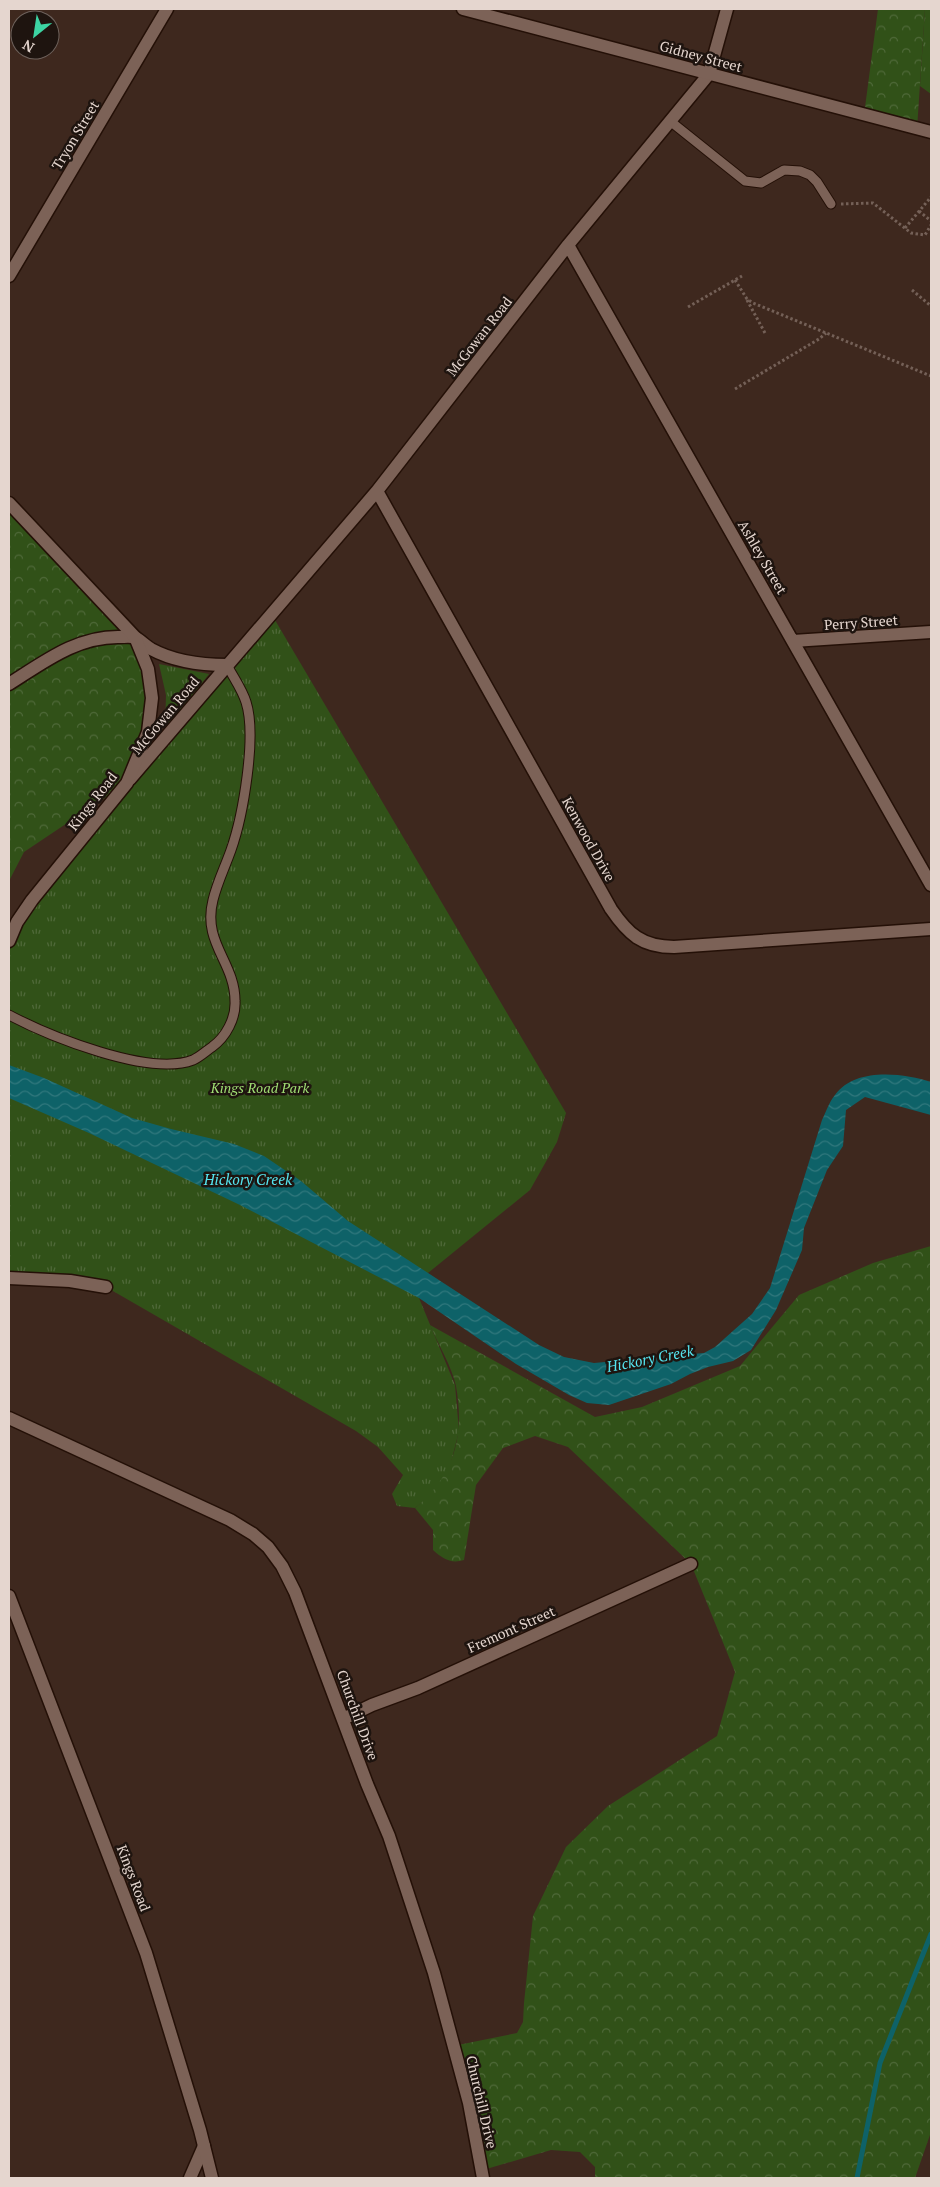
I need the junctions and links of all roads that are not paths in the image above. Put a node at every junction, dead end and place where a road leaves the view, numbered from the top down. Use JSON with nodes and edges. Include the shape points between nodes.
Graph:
{"nodes":[{"id":1,"x":168,"y":9,"type":"edge"},
{"id":2,"x":463,"y":9,"type":"edge"},
{"id":3,"x":727,"y":9,"type":"edge"},
{"id":4,"x":709,"y":74,"type":"junction"},
{"id":5,"x":670,"y":121,"type":"junction"},
{"id":6,"x":931,"y":132,"type":"edge"},
{"id":7,"x":830,"y":204,"type":"road end"},
{"id":8,"x":568,"y":245,"type":"junction"},
{"id":9,"x":9,"y":276,"type":"edge"},
{"id":10,"x":377,"y":491,"type":"junction"},
{"id":11,"x":9,"y":503,"type":"edge"},
{"id":12,"x":931,"y":632,"type":"edge"},
{"id":13,"x":135,"y":638,"type":"junction"},
{"id":14,"x":793,"y":641,"type":"junction"},
{"id":15,"x":226,"y":665,"type":"junction"},
{"id":16,"x":9,"y":684,"type":"edge"},
{"id":17,"x":127,"y":784,"type":"junction"},
{"id":18,"x":931,"y":885,"type":"edge"},
{"id":19,"x":931,"y":929,"type":"edge"},
{"id":20,"x":9,"y":941,"type":"edge"},
{"id":21,"x":9,"y":1015,"type":"edge"},
{"id":22,"x":9,"y":1278,"type":"edge"},
{"id":23,"x":106,"y":1287,"type":"dead end"},
{"id":24,"x":9,"y":1418,"type":"edge"},
{"id":25,"x":691,"y":1564,"type":"dead end"},
{"id":26,"x":9,"y":1596,"type":"edge"},
{"id":27,"x":343,"y":1719,"type":"junction"},
{"id":28,"x":204,"y":2146,"type":"junction"},
{"id":29,"x":190,"y":2178,"type":"edge"},
{"id":30,"x":212,"y":2178,"type":"edge"},
{"id":31,"x":483,"y":2178,"type":"edge"}],
"edges":[{"from":1,"to":9,"type":"street","name":"Tryon Street"},
{"from":2,"to":4,"type":"street","name":"Gidney Street"},
{"from":3,"to":4,"type":"street","name":"McGowan Road"},
{"from":4,"to":5,"type":"street","name":"McGowan Road"},
{"from":4,"to":6,"type":"street","name":"Gidney Street"},
{"from":5,"to":7,"type":"lane","via":[[745,181],[761,183],[784,170],[800,172],[817,182]]},
{"from":5,"to":8,"type":"street","name":"McGowan Road"},
{"from":8,"to":10,"type":"street","name":"McGowan Road"},
{"from":8,"to":14,"type":"street","name":"Ashley Street"},
{"from":10,"to":15,"type":"street","name":"McGowan Road"},
{"from":10,"to":19,"type":"street","name":"Kenwood Drive","via":[[611,909],[621,924],[639,940],[661,947],[674,947]]},
{"from":11,"to":13,"type":"street","name":"Kings Road"},
{"from":12,"to":14,"type":"street","name":"Perry Street"},
{"from":13,"to":15,"type":"street","name":"McGowan Road","via":[[164,655]]},
{"from":13,"to":16,"type":"street","via":[[84,641]]},
{"from":13,"to":17,"type":"street","name":"Kings Road","via":[[149,677],[152,698],[148,732]]},
{"from":14,"to":18,"type":"street","name":"Ashley Street"},
{"from":15,"to":17,"type":"street","name":"McGowan Road"},
{"from":15,"to":21,"type":"lane","via":[[246,700],[251,719],[245,794],[232,849],[213,899],[210,917],[211,932],[231,978],[234,994],[228,1030],[217,1043],[193,1060],[169,1064],[116,1058],[34,1028]]},
{"from":17,"to":20,"type":"street","name":"Kings Road","via":[[32,900]]},
{"from":22,"to":23,"type":"street"},
{"from":24,"to":27,"type":"street","name":"Churchill Drive","via":[[230,1520],[261,1541],[282,1566],[295,1592]]},
{"from":25,"to":27,"type":"street","name":"Fremont Street"},
{"from":26,"to":28,"type":"street","name":"Kings Road","via":[[146,1953]]},
{"from":27,"to":31,"type":"street","name":"Churchill Drive","via":[[392,1844],[434,1973],[468,2103]]},
{"from":28,"to":29,"type":"street"},
{"from":28,"to":30,"type":"street","name":"Kings Road"}]}
